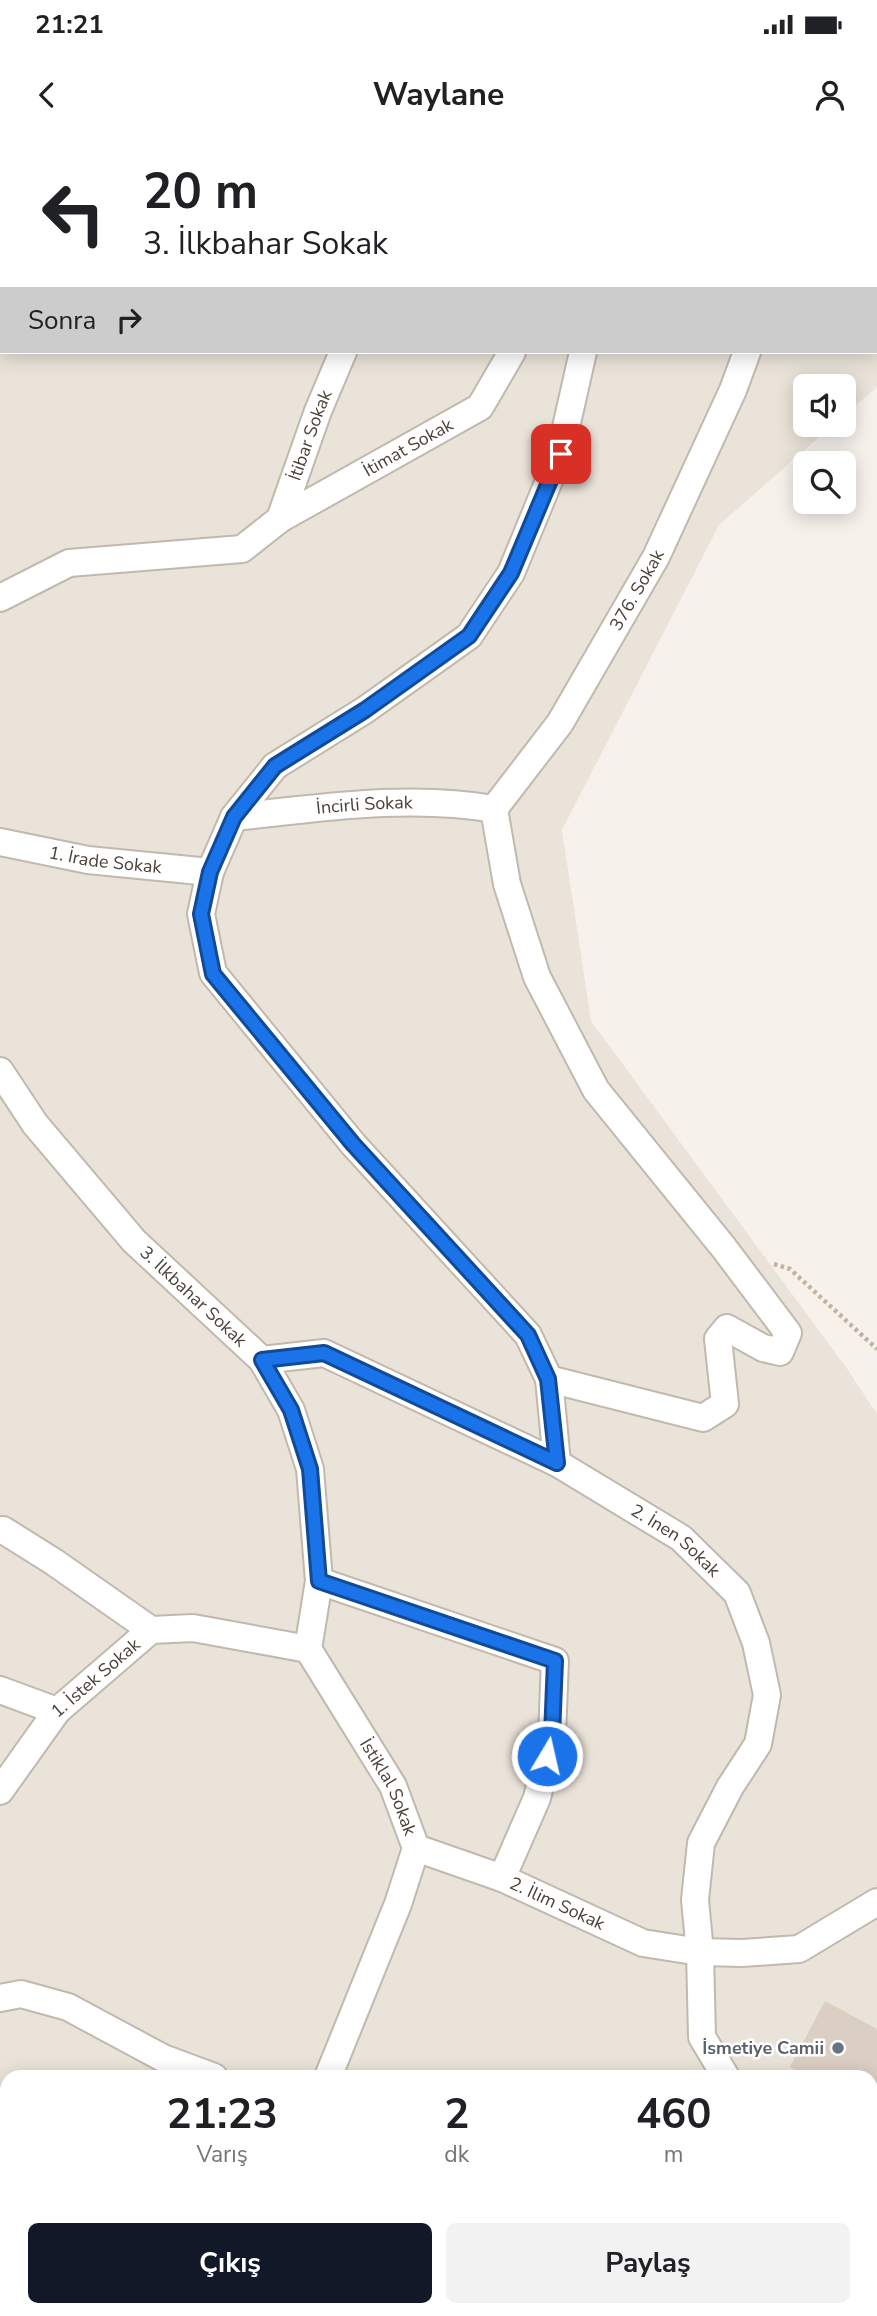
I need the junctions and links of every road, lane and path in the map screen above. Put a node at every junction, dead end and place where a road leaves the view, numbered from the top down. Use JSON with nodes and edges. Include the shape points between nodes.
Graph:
{"nodes":[{"id":1,"x":342,"y":354,"type":"edge"},
{"id":2,"x":511,"y":354,"type":"edge"},
{"id":3,"x":583,"y":354,"type":"edge"},
{"id":4,"x":746,"y":354,"type":"edge"},
{"id":5,"x":279,"y":519,"type":"junction"},
{"id":6,"x":0,"y":598,"type":"edge"},
{"id":7,"x":495,"y":809,"type":"junction"},
{"id":8,"x":234,"y":817,"type":"junction"},
{"id":9,"x":0,"y":842,"type":"edge"},
{"id":10,"x":210,"y":872,"type":"junction"},
{"id":11,"x":0,"y":1071,"type":"edge"},
{"id":12,"x":724,"y":1248,"type":"junction"},
{"id":13,"x":877,"y":1349,"type":"edge"},
{"id":14,"x":262,"y":1360,"type":"junction"},
{"id":15,"x":548,"y":1379,"type":"junction"},
{"id":16,"x":557,"y":1463,"type":"junction"},
{"id":17,"x":0,"y":1531,"type":"edge"},
{"id":18,"x":319,"y":1581,"type":"junction"},
{"id":19,"x":151,"y":1630,"type":"junction"},
{"id":20,"x":308,"y":1649,"type":"junction"},
{"id":21,"x":0,"y":1690,"type":"edge"},
{"id":22,"x":57,"y":1712,"type":"junction"},
{"id":23,"x":0,"y":1791,"type":"edge"},
{"id":24,"x":416,"y":1848,"type":"junction"},
{"id":25,"x":502,"y":1878,"type":"junction"},
{"id":26,"x":877,"y":1902,"type":"edge"},
{"id":27,"x":700,"y":1952,"type":"junction"},
{"id":28,"x":0,"y":1998,"type":"edge"},
{"id":29,"x":195,"y":2070,"type":"edge"},
{"id":30,"x":331,"y":2070,"type":"edge"},
{"id":31,"x":722,"y":2070,"type":"edge"}],
"edges":[{"from":1,"to":5,"type":"street","name":"İtibar Sokak"},
{"from":2,"to":5,"type":"street","name":"İtimat Sokak","via":[[480,407]]},
{"from":3,"to":8,"type":"street","via":[[561,454],[511,573],[469,636],[365,710],[275,766]]},
{"from":4,"to":7,"type":"street","name":"376. Sokak","via":[[656,556],[560,723]]},
{"from":5,"to":6,"type":"street","name":"İtimat Sokak","via":[[242,549],[69,563]]},
{"from":7,"to":8,"type":"street","name":"İncirli Sokak","via":[[461,803],[356,804]]},
{"from":7,"to":12,"type":"street","via":[[508,884],[537,977],[596,1090]]},
{"from":8,"to":10,"type":"street"},
{"from":9,"to":10,"type":"street","name":"1. İrade Sokak","via":[[88,860]]},
{"from":10,"to":15,"type":"street","via":[[201,914],[213,974],[353,1144],[528,1335]]},
{"from":11,"to":14,"type":"street","name":"3. İlkbahar Sokak","via":[[36,1124],[134,1241]]},
{"from":12,"to":13,"type":"path","via":[[790,1269]]},
{"from":12,"to":15,"type":"street","via":[[788,1333],[780,1352],[727,1328],[718,1339],[725,1404],[703,1418]]},
{"from":14,"to":16,"type":"street","name":"2. İnen Sokak","via":[[324,1353]]},
{"from":14,"to":18,"type":"street","name":"3. İlkbahar Sokak","via":[[291,1410],[310,1469]]},
{"from":15,"to":16,"type":"street"},
{"from":16,"to":27,"type":"street","name":"2. İnen Sokak","via":[[681,1538],[737,1592],[756,1643],[767,1695],[758,1744],[701,1843],[695,1900]]},
{"from":17,"to":19,"type":"street","via":[[54,1562]]},
{"from":18,"to":20,"type":"street"},
{"from":18,"to":25,"type":"street","via":[[555,1661],[552,1735],[537,1798]]},
{"from":19,"to":20,"type":"street","name":"1. İstek Sokak","via":[[193,1628]]},
{"from":19,"to":22,"type":"street","name":"1. İstek Sokak"},
{"from":20,"to":24,"type":"street","name":"İstiklal Sokak","via":[[393,1786]]},
{"from":21,"to":22,"type":"street"},
{"from":22,"to":23,"type":"street","name":"1. İstek Sokak"},
{"from":24,"to":25,"type":"street","name":"2. İlim Sokak"},
{"from":24,"to":30,"type":"street","name":"İstiklal Sokak"},
{"from":25,"to":27,"type":"street","name":"2. İlim Sokak","via":[[643,1943]]},
{"from":26,"to":27,"type":"street","name":"2. İlim Sokak","via":[[799,1949]]},
{"from":27,"to":31,"type":"street","via":[[702,2037]]},
{"from":28,"to":29,"type":"street","via":[[21,1994],[68,2007],[163,2058]]}]}
